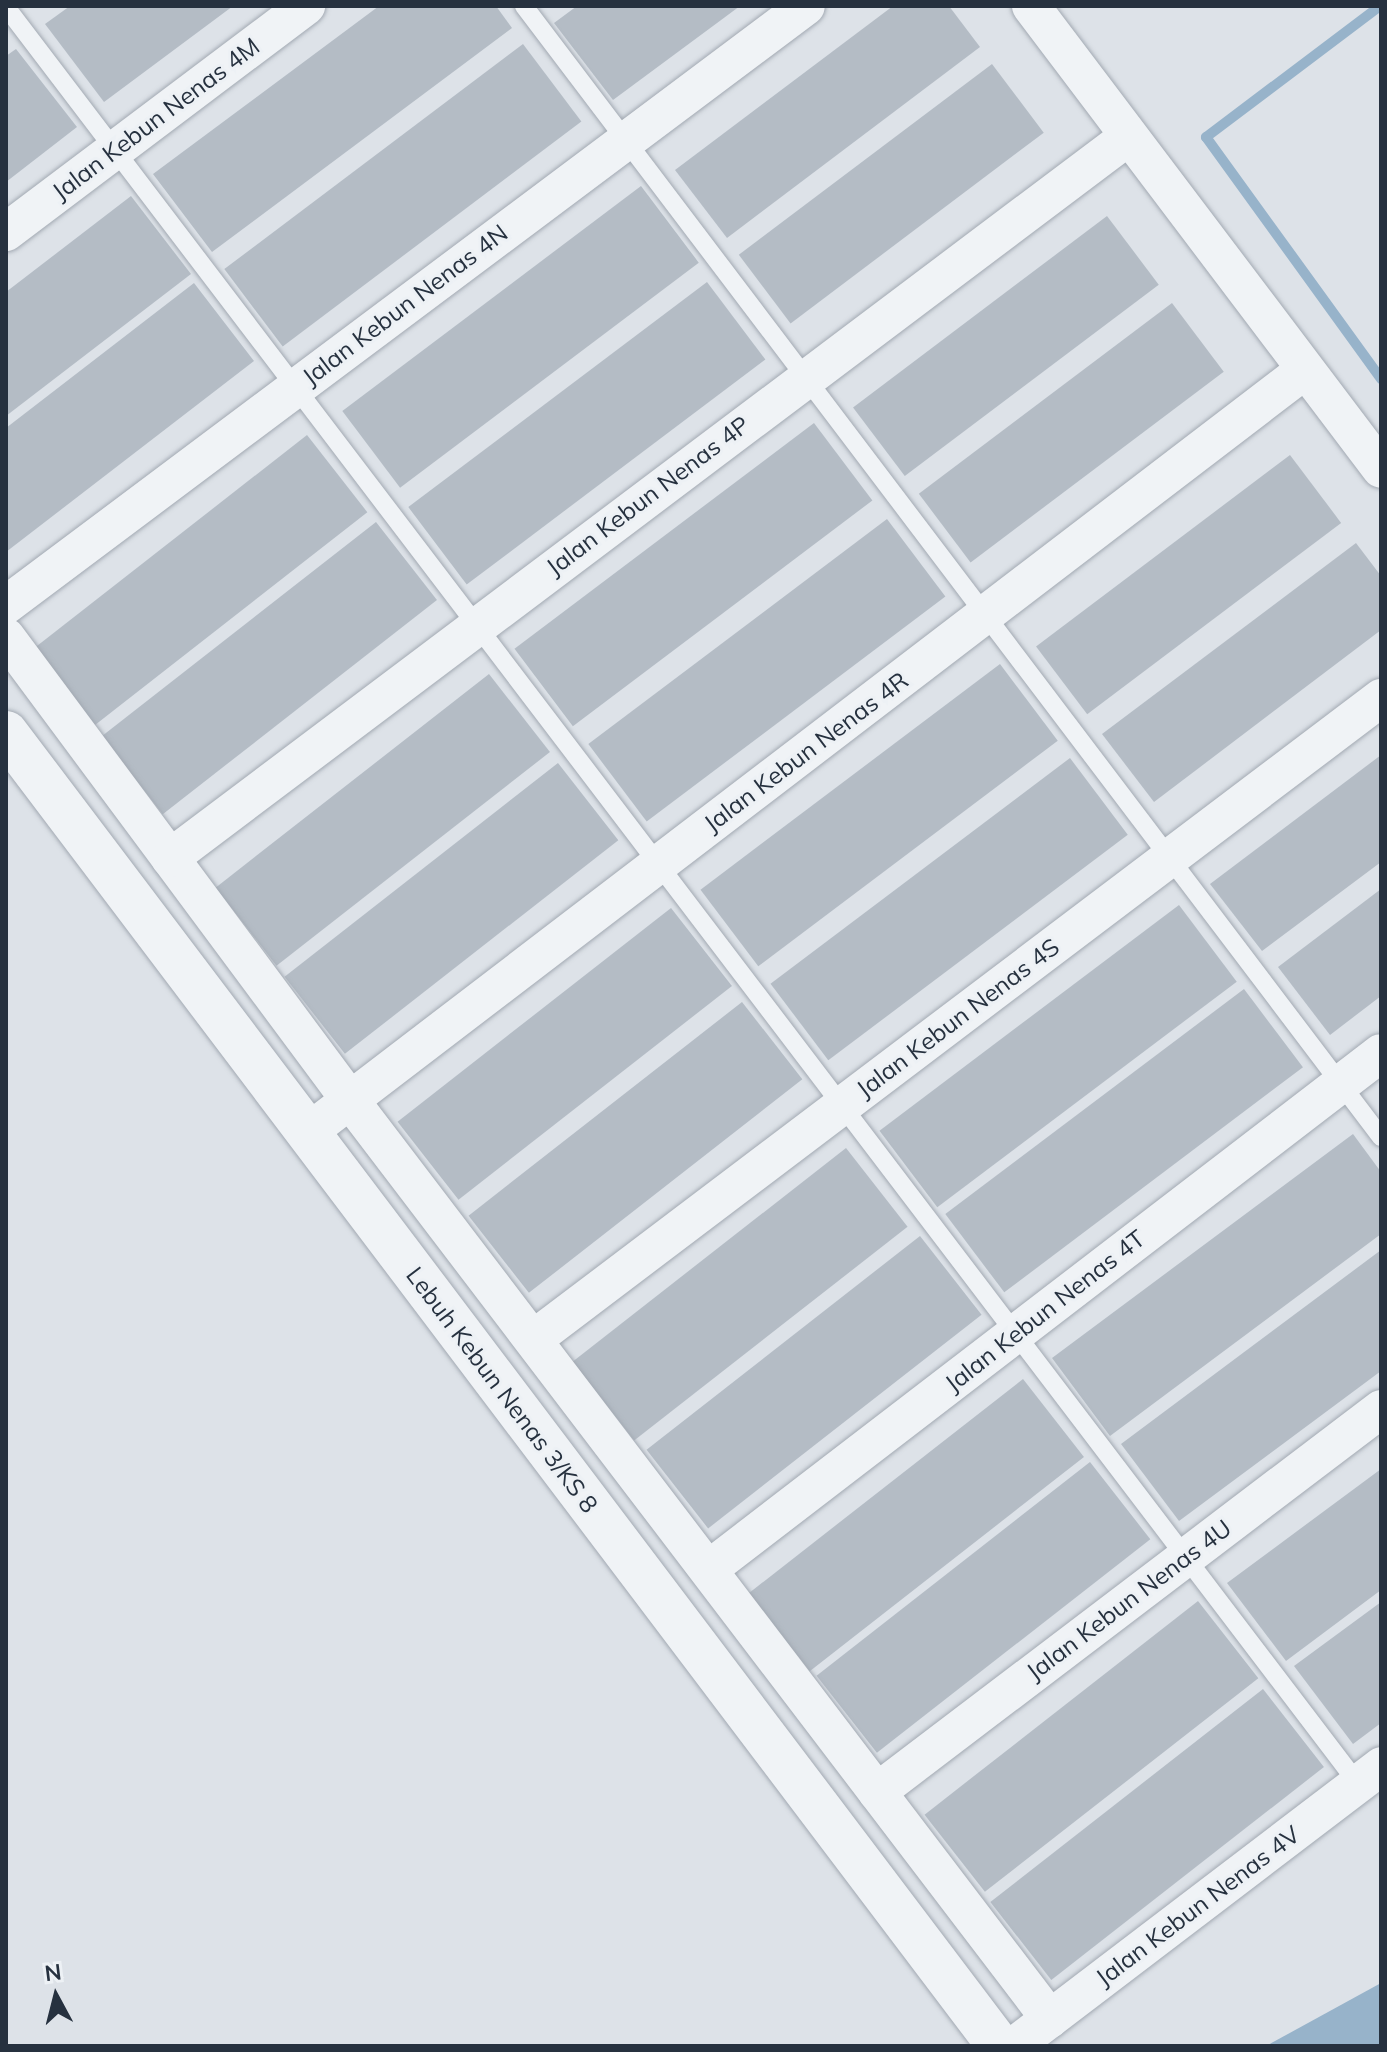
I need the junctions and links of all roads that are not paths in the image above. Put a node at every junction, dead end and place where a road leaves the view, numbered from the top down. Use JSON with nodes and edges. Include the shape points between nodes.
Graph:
{"nodes":[{"id":1,"x":306,"y":6,"type":"edge"},
{"id":2,"x":524,"y":6,"type":"edge"},
{"id":3,"x":806,"y":6,"type":"edge"},
{"id":4,"x":1031,"y":6,"type":"edge"},
{"id":5,"x":6,"y":7,"type":"edge"},
{"id":6,"x":1129,"y":136,"type":"junction"},
{"id":7,"x":626,"y":141,"type":"junction"},
{"id":8,"x":115,"y":150,"type":"junction"},
{"id":9,"x":6,"y":232,"type":"edge"},
{"id":10,"x":1305,"y":370,"type":"junction"},
{"id":11,"x":805,"y":377,"type":"junction"},
{"id":12,"x":296,"y":387,"type":"junction"},
{"id":13,"x":1381,"y":469,"type":"edge"},
{"id":14,"x":6,"y":605,"type":"edge"},
{"id":15,"x":985,"y":615,"type":"junction"},
{"id":16,"x":477,"y":625,"type":"junction"},
{"id":17,"x":6,"y":637,"type":"edge"},
{"id":18,"x":1381,"y":698,"type":"edge"},
{"id":19,"x":6,"y":733,"type":"edge"},
{"id":20,"x":170,"y":858,"type":"junction"},
{"id":21,"x":1169,"y":858,"type":"junction"},
{"id":22,"x":659,"y":864,"type":"junction"},
{"id":23,"x":1381,"y":1053,"type":"edge"},
{"id":24,"x":1341,"y":1084,"type":"junction"},
{"id":25,"x":350,"y":1100,"type":"junction"},
{"id":26,"x":842,"y":1105,"type":"junction"},
{"id":27,"x":307,"y":1133,"type":"junction"},
{"id":28,"x":1381,"y":1137,"type":"edge"},
{"id":29,"x":1016,"y":1333,"type":"junction"},
{"id":30,"x":535,"y":1338,"type":"junction"},
{"id":31,"x":1381,"y":1409,"type":"edge"},
{"id":32,"x":1186,"y":1557,"type":"junction"},
{"id":33,"x":709,"y":1569,"type":"junction"},
{"id":34,"x":1370,"y":1775,"type":"edge"},
{"id":35,"x":877,"y":1792,"type":"junction"},
{"id":36,"x":1050,"y":2019,"type":"junction"},
{"id":37,"x":999,"y":2046,"type":"edge"},
{"id":38,"x":1014,"y":2046,"type":"edge"}],
"edges":[{"from":1,"to":8,"type":"street","name":"Jalan Kebun Nenas 4M"},
{"from":2,"to":7,"type":"lane"},
{"from":3,"to":7,"type":"street","name":"Jalan Kebun Nenas 4N"},
{"from":4,"to":6,"type":"street"},
{"from":5,"to":8,"type":"lane"},
{"from":6,"to":10,"type":"street"},
{"from":6,"to":11,"type":"street","name":"Jalan Kebun Nenas 4P"},
{"from":7,"to":11,"type":"lane"},
{"from":7,"to":12,"type":"street","name":"Jalan Kebun Nenas 4N"},
{"from":8,"to":9,"type":"street","name":"Jalan Kebun Nenas 4M"},
{"from":8,"to":12,"type":"lane"},
{"from":10,"to":13,"type":"street"},
{"from":10,"to":15,"type":"street","name":"Jalan Kebun Nenas 4R"},
{"from":11,"to":15,"type":"lane"},
{"from":11,"to":16,"type":"street","name":"Jalan Kebun Nenas 4P"},
{"from":12,"to":14,"type":"street","name":"Jalan Kebun Nenas 4N"},
{"from":12,"to":16,"type":"lane"},
{"from":15,"to":21,"type":"lane"},
{"from":15,"to":22,"type":"street","name":"Jalan Kebun Nenas 4R"},
{"from":16,"to":20,"type":"street","name":"Jalan Kebun Nenas 4P"},
{"from":16,"to":22,"type":"lane"},
{"from":17,"to":20,"type":"street"},
{"from":18,"to":21,"type":"street","name":"Jalan Kebun Nenas 4S"},
{"from":19,"to":27,"type":"street","name":"Lebuh Kebun Nenas 3/KS 8"},
{"from":20,"to":25,"type":"street"},
{"from":21,"to":24,"type":"lane"},
{"from":21,"to":26,"type":"street","name":"Jalan Kebun Nenas 4S"},
{"from":22,"to":25,"type":"street","name":"Jalan Kebun Nenas 4R"},
{"from":22,"to":26,"type":"lane"},
{"from":23,"to":24,"type":"street","name":"Jalan Kebun Nenas 4T"},
{"from":24,"to":28,"type":"lane"},
{"from":24,"to":29,"type":"street","name":"Jalan Kebun Nenas 4T"},
{"from":25,"to":27,"type":"street","name":"Jalan Kebun Nenas 4R"},
{"from":25,"to":30,"type":"street"},
{"from":26,"to":29,"type":"lane"},
{"from":26,"to":30,"type":"street","name":"Jalan Kebun Nenas 4S"},
{"from":27,"to":37,"type":"street","name":"Lebuh Kebun Nenas 3/KS 8"},
{"from":29,"to":32,"type":"lane"},
{"from":29,"to":33,"type":"street","name":"Jalan Kebun Nenas 4T"},
{"from":30,"to":33,"type":"street"},
{"from":31,"to":32,"type":"street","name":"Jalan Kebun Nenas 4U"},
{"from":32,"to":34,"type":"lane"},
{"from":32,"to":35,"type":"street","name":"Jalan Kebun Nenas 4U"},
{"from":33,"to":35,"type":"street"},
{"from":34,"to":36,"type":"street","name":"Jalan Kebun Nenas 4V"},
{"from":35,"to":36,"type":"street"},
{"from":36,"to":38,"type":"street","name":"Jalan Kebun Nenas 4V"}]}
